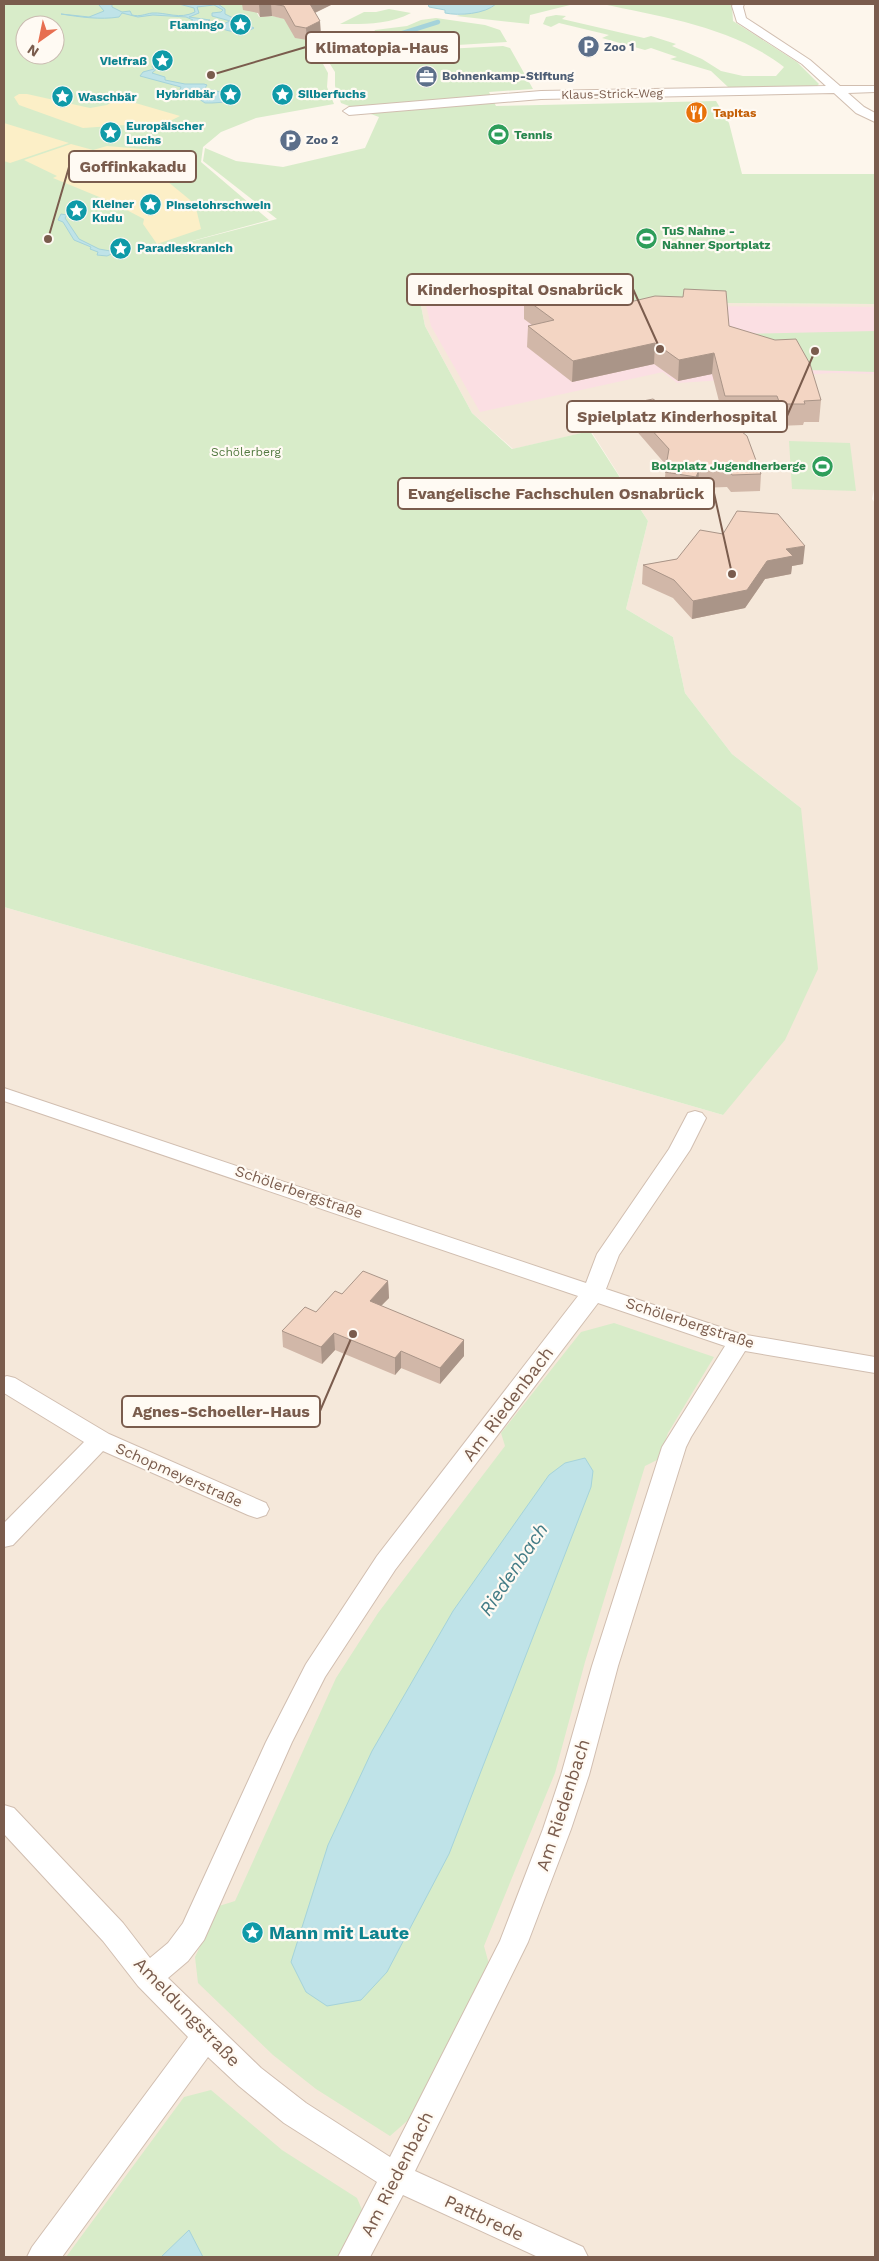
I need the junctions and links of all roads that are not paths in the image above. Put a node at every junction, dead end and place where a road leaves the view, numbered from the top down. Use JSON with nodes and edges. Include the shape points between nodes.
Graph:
{"nodes":[{"id":1,"x":739,"y":4,"type":"edge"},
{"id":2,"x":875,"y":89,"type":"edge"},
{"id":3,"x":838,"y":91,"type":"junction"},
{"id":4,"x":349,"y":111,"type":"dead end"},
{"id":5,"x":875,"y":118,"type":"edge"},
{"id":6,"x":4,"y":1094,"type":"edge"},
{"id":7,"x":695,"y":1118,"type":"dead end"},
{"id":8,"x":594,"y":1292,"type":"junction"},
{"id":9,"x":739,"y":1342,"type":"junction"},
{"id":10,"x":875,"y":1364,"type":"edge"},
{"id":11,"x":7,"y":1384,"type":"dead end"},
{"id":12,"x":100,"y":1440,"type":"junction"},
{"id":13,"x":257,"y":1509,"type":"dead end"},
{"id":14,"x":4,"y":1538,"type":"edge"},
{"id":15,"x":4,"y":1816,"type":"edge"},
{"id":16,"x":148,"y":1977,"type":"junction"},
{"id":17,"x":206,"y":2036,"type":"junction"},
{"id":18,"x":396,"y":2177,"type":"junction"},
{"id":19,"x":43,"y":2257,"type":"edge"},
{"id":20,"x":354,"y":2257,"type":"edge"},
{"id":21,"x":572,"y":2257,"type":"edge"}],
"edges":[{"from":1,"to":3,"type":"street","via":[[741,20],[806,62]]},
{"from":2,"to":3,"type":"street","name":"Klaus-Strick-Weg"},
{"from":3,"to":4,"type":"street","name":"Klaus-Strick-Weg","via":[[552,94]]},
{"from":3,"to":5,"type":"street"},
{"from":6,"to":8,"type":"street","name":"Schölerbergstraße"},
{"from":7,"to":8,"type":"street","via":[[679,1150],[608,1254]]},
{"from":8,"to":9,"type":"street","name":"Schölerbergstraße"},
{"from":8,"to":16,"type":"street","name":"Am Riedenbach","via":[[357,1604],[315,1671],[279,1742],[194,1931],[178,1952]]},
{"from":9,"to":10,"type":"street","name":"Schölerbergstraße"},
{"from":9,"to":18,"type":"street","name":"Am Riedenbach","via":[[674,1447],[605,1666],[575,1775],[514,1942]]},
{"from":11,"to":12,"type":"street","name":"Schopmeyerstraße"},
{"from":12,"to":13,"type":"street","name":"Schopmeyerstraße"},
{"from":12,"to":14,"type":"street","name":"Schopmeyerstraße"},
{"from":15,"to":16,"type":"street","name":"Ameldungstraße","via":[[113,1932]]},
{"from":16,"to":17,"type":"street","name":"Ameldungstraße"},
{"from":17,"to":18,"type":"street","name":"Ameldungstraße","via":[[295,2113]]},
{"from":17,"to":19,"type":"street"},
{"from":18,"to":20,"type":"street","name":"Am Riedenbach"},
{"from":18,"to":21,"type":"street","name":"Pattbrede"}]}
